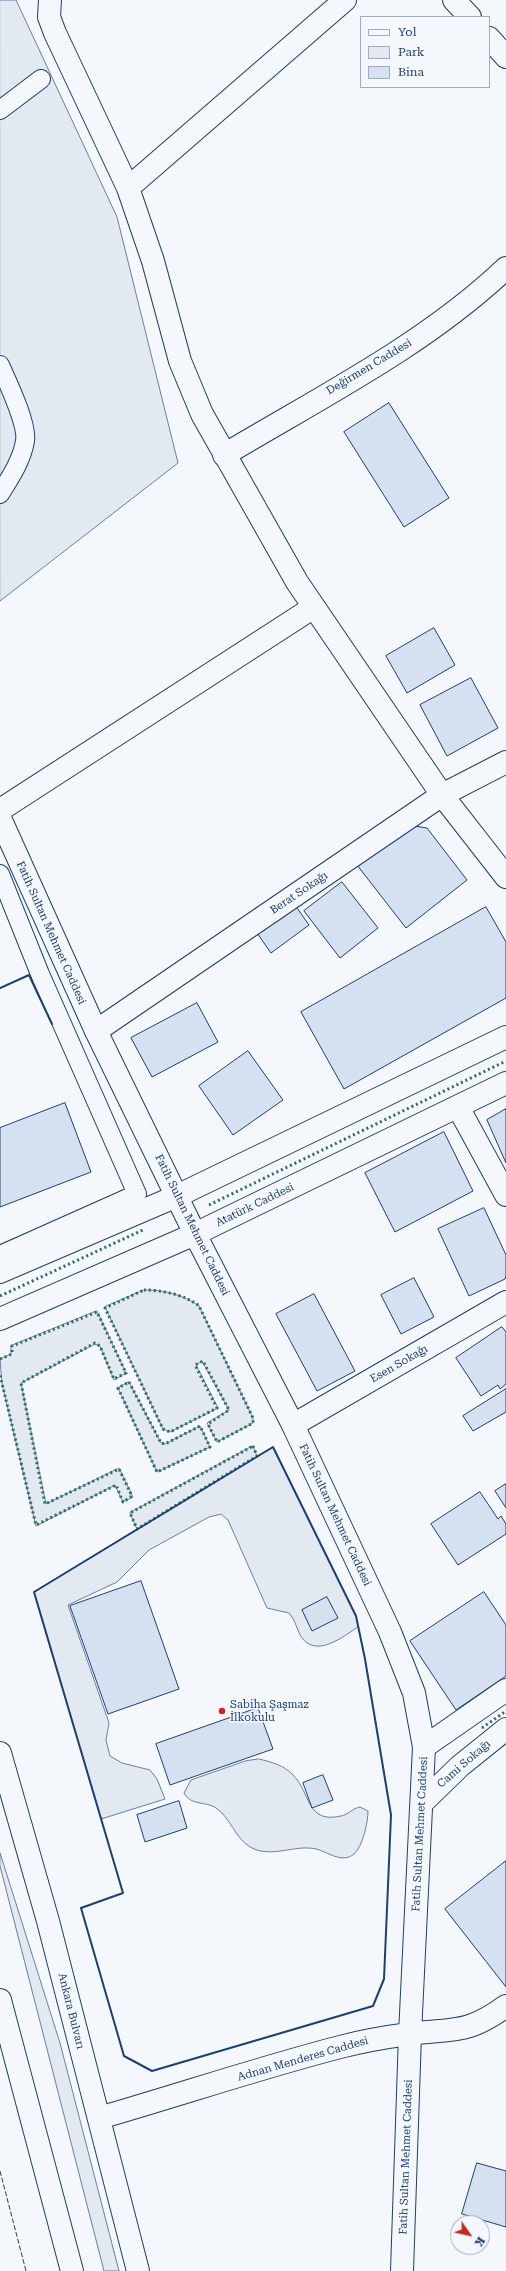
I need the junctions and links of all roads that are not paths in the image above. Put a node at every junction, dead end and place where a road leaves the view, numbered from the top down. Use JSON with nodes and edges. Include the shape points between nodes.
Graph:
{"nodes":[{"id":1,"x":50,"y":0,"type":"edge"},
{"id":2,"x":345,"y":0,"type":"edge"},
{"id":3,"x":454,"y":0,"type":"edge"},
{"id":4,"x":469,"y":16,"type":"edge"},
{"id":5,"x":490,"y":39,"type":"edge"},
{"id":6,"x":506,"y":57,"type":"edge"},
{"id":7,"x":41,"y":79,"type":"dead end"},
{"id":8,"x":0,"y":110,"type":"edge"},
{"id":9,"x":128,"y":188,"type":"junction"},
{"id":10,"x":506,"y":268,"type":"edge"},
{"id":11,"x":0,"y":365,"type":"edge"},
{"id":12,"x":224,"y":455,"type":"junction"},
{"id":13,"x":0,"y":494,"type":"edge"},
{"id":14,"x":314,"y":607,"type":"junction"},
{"id":15,"x":506,"y":762,"type":"edge"},
{"id":16,"x":442,"y":795,"type":"junction"},
{"id":17,"x":0,"y":810,"type":"edge"},
{"id":18,"x":0,"y":818,"type":"edge"},
{"id":19,"x":0,"y":874,"type":"edge"},
{"id":20,"x":506,"y":877,"type":"edge"},
{"id":21,"x":96,"y":1032,"type":"junction"},
{"id":22,"x":506,"y":1036,"type":"edge"},
{"id":23,"x":506,"y":1083,"type":"edge"},
{"id":24,"x":458,"y":1107,"type":"junction"},
{"id":25,"x":506,"y":1195,"type":"edge"},
{"id":26,"x":177,"y":1196,"type":"junction"},
{"id":27,"x":195,"y":1234,"type":"junction"},
{"id":28,"x":0,"y":1255,"type":"edge"},
{"id":29,"x":0,"y":1272,"type":"edge"},
{"id":30,"x":506,"y":1302,"type":"edge"},
{"id":31,"x":0,"y":1319,"type":"edge"},
{"id":32,"x":293,"y":1425,"type":"junction"},
{"id":33,"x":506,"y":1690,"type":"edge"},
{"id":34,"x":506,"y":1729,"type":"edge"},
{"id":35,"x":424,"y":1747,"type":"junction"},
{"id":36,"x":0,"y":1753,"type":"edge"},
{"id":37,"x":423,"y":1802,"type":"junction"},
{"id":38,"x":0,"y":2000,"type":"edge"},
{"id":39,"x":506,"y":2006,"type":"edge"},
{"id":40,"x":410,"y":2034,"type":"junction"},
{"id":41,"x":98,"y":2118,"type":"junction"},
{"id":42,"x":72,"y":2271,"type":"edge"},
{"id":43,"x":138,"y":2271,"type":"edge"},
{"id":44,"x":402,"y":2271,"type":"edge"}],
"edges":[{"from":1,"to":9,"type":"street","via":[[49,18],[53,28]]},
{"from":2,"to":9,"type":"street"},
{"from":3,"to":4,"type":"street"},
{"from":5,"to":6,"type":"street"},
{"from":7,"to":8,"type":"street"},
{"from":9,"to":12,"type":"street","via":[[153,261],[180,361],[202,414]]},
{"from":10,"to":12,"type":"street","name":"Değirmen Caddesi","via":[[479,293],[406,346]]},
{"from":11,"to":13,"type":"street","via":[[18,405],[26,440],[14,470]]},
{"from":12,"to":14,"type":"street"},
{"from":14,"to":16,"type":"street"},
{"from":14,"to":17,"type":"street"},
{"from":15,"to":16,"type":"street","name":"Berat Sokağı"},
{"from":16,"to":20,"type":"street"},
{"from":16,"to":21,"type":"street","name":"Berat Sokağı"},
{"from":18,"to":21,"type":"street","name":"Fatih Sultan Mehmet Caddesi"},
{"from":19,"to":28,"type":"street","via":[[40,974],[137,1194]]},
{"from":21,"to":26,"type":"street","name":"Fatih Sultan Mehmet Caddesi"},
{"from":22,"to":26,"type":"street"},
{"from":23,"to":24,"type":"street","name":"Atatürk Caddesi"},
{"from":24,"to":25,"type":"street"},
{"from":24,"to":27,"type":"street","name":"Atatürk Caddesi"},
{"from":26,"to":27,"type":"street","name":"Fatih Sultan Mehmet Caddesi"},
{"from":26,"to":29,"type":"street"},
{"from":27,"to":31,"type":"street","name":"Atatürk Caddesi"},
{"from":27,"to":32,"type":"street","name":"Fatih Sultan Mehmet Caddesi"},
{"from":30,"to":32,"type":"street","name":"Esen Sokağı"},
{"from":32,"to":35,"type":"street","name":"Fatih Sultan Mehmet Caddesi","via":[[390,1632],[414,1693]]},
{"from":33,"to":35,"type":"street"},
{"from":34,"to":37,"type":"street","name":"Cami Sokağı","via":[[460,1766]]},
{"from":35,"to":37,"type":"street","name":"Fatih Sultan Mehmet Caddesi"},
{"from":36,"to":41,"type":"street","name":"Ankara Bulvarı","via":[[48,1921]]},
{"from":37,"to":40,"type":"street","name":"Fatih Sultan Mehmet Caddesi"},
{"from":38,"to":42,"type":"street"},
{"from":39,"to":40,"type":"street","name":"Adnan Menderes Caddesi","via":[[485,2021],[468,2028]]},
{"from":40,"to":41,"type":"street","name":"Adnan Menderes Caddesi","via":[[340,2047]]},
{"from":40,"to":44,"type":"street","name":"Fatih Sultan Mehmet Caddesi"},
{"from":41,"to":43,"type":"street","name":"Ankara Bulvarı"}]}
